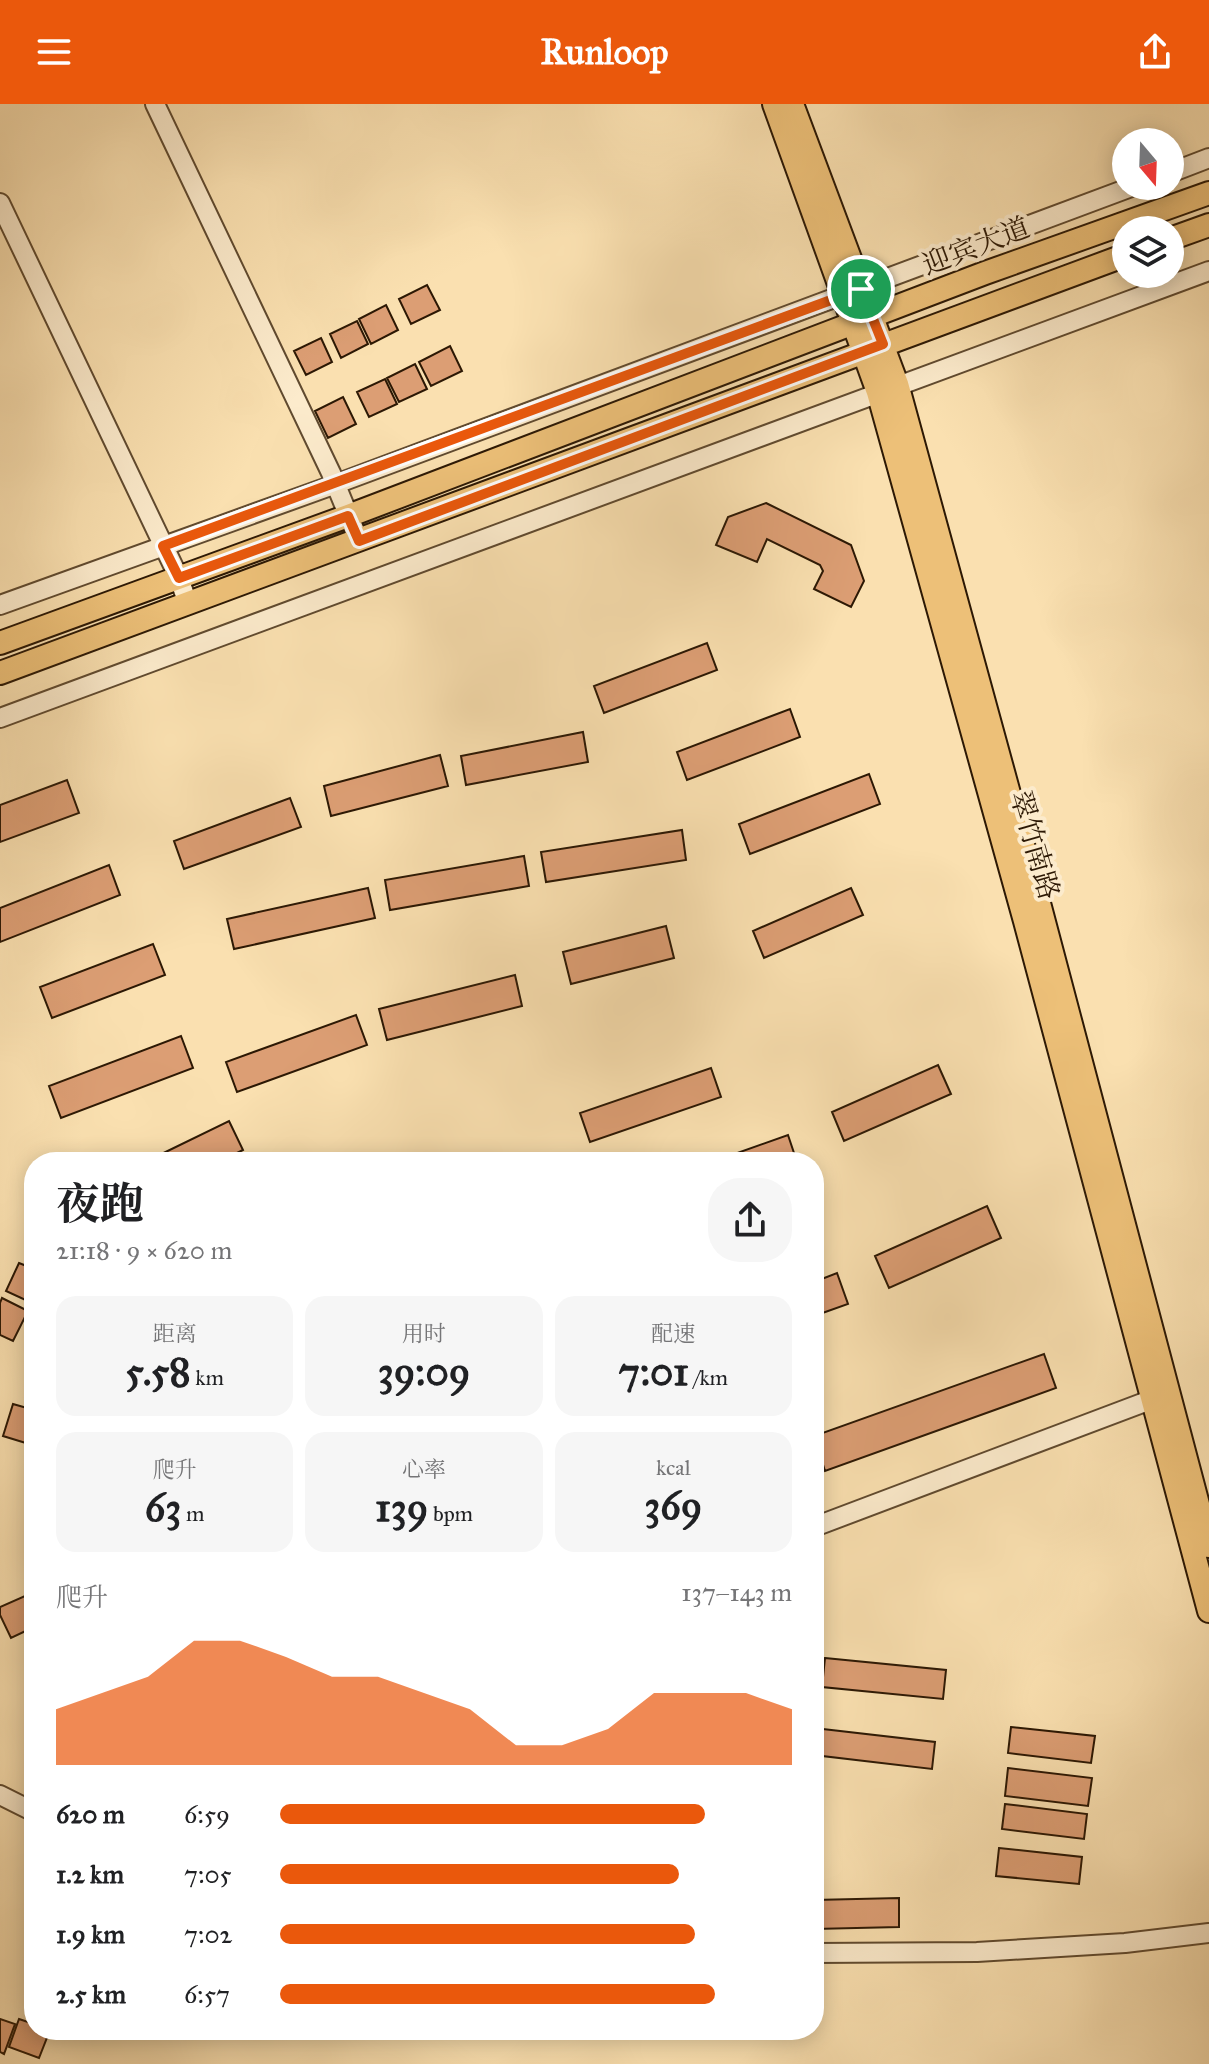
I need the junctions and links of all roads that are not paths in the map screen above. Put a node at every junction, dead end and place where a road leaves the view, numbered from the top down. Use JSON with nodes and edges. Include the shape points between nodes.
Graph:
{"nodes":[{"id":1,"x":155,"y":104,"type":"edge"},
{"id":2,"x":774,"y":104,"type":"edge"},
{"id":3,"x":792,"y":104,"type":"edge"},
{"id":4,"x":1209,"y":158,"type":"edge"},
{"id":5,"x":1184,"y":168,"type":"edge"},
{"id":6,"x":1209,"y":193,"type":"edge"},
{"id":7,"x":1112,"y":194,"type":"edge"},
{"id":8,"x":0,"y":203,"type":"edge"},
{"id":9,"x":1209,"y":225,"type":"edge"},
{"id":10,"x":1184,"y":234,"type":"edge"},
{"id":11,"x":1112,"y":260,"type":"edge"},
{"id":12,"x":1209,"y":271,"type":"edge"},
{"id":13,"x":853,"y":292,"type":"junction"},
{"id":14,"x":864,"y":321,"type":"junction"},
{"id":15,"x":874,"y":348,"type":"junction"},
{"id":16,"x":888,"y":388,"type":"junction"},
{"id":17,"x":336,"y":484,"type":"junction"},
{"id":18,"x":348,"y":516,"type":"junction"},
{"id":19,"x":359,"y":541,"type":"junction"},
{"id":20,"x":163,"y":546,"type":"junction"},
{"id":21,"x":179,"y":578,"type":"junction"},
{"id":22,"x":188,"y":604,"type":"junction"},
{"id":23,"x":0,"y":605,"type":"edge"},
{"id":24,"x":0,"y":643,"type":"edge"},
{"id":25,"x":0,"y":673,"type":"edge"},
{"id":26,"x":0,"y":718,"type":"edge"},
{"id":27,"x":1153,"y":1399,"type":"junction"},
{"id":28,"x":824,"y":1523,"type":"edge"},
{"id":29,"x":1209,"y":1546,"type":"edge"},
{"id":30,"x":1209,"y":1611,"type":"edge"},
{"id":31,"x":0,"y":1795,"type":"edge"},
{"id":32,"x":24,"y":1807,"type":"edge"},
{"id":33,"x":1209,"y":1933,"type":"edge"},
{"id":34,"x":824,"y":1953,"type":"edge"}],
"edges":[{"from":1,"to":17,"type":"street"},
{"from":2,"to":13,"type":"main road","name":"翠竹南路"},
{"from":3,"to":13,"type":"main road","name":"翠竹南路"},
{"from":4,"to":5,"type":"street"},
{"from":6,"to":14,"type":"main road","name":"迎宾大道"},
{"from":7,"to":13,"type":"street"},
{"from":8,"to":20,"type":"street"},
{"from":9,"to":10,"type":"main road"},
{"from":11,"to":15,"type":"main road"},
{"from":12,"to":16,"type":"street"},
{"from":13,"to":14,"type":"main road","name":"翠竹南路"},
{"from":13,"to":17,"type":"street"},
{"from":14,"to":15,"type":"main road","name":"翠竹南路"},
{"from":14,"to":18,"type":"main road","name":"迎宾大道"},
{"from":15,"to":16,"type":"main road","name":"翠竹南路"},
{"from":15,"to":19,"type":"main road"},
{"from":16,"to":26,"type":"street"},
{"from":16,"to":27,"type":"main road","name":"翠竹南路"},
{"from":16,"to":29,"type":"main road","name":"翠竹南路","via":[[1036,891]]},
{"from":17,"to":18,"type":"street"},
{"from":17,"to":20,"type":"street"},
{"from":18,"to":19,"type":"street"},
{"from":18,"to":21,"type":"main road","name":"迎宾大道"},
{"from":19,"to":22,"type":"main road"},
{"from":20,"to":21,"type":"street"},
{"from":20,"to":23,"type":"street"},
{"from":21,"to":22,"type":"street"},
{"from":21,"to":24,"type":"main road","name":"迎宾大道"},
{"from":22,"to":25,"type":"main road"},
{"from":27,"to":28,"type":"street"},
{"from":27,"to":30,"type":"main road","name":"翠竹南路"},
{"from":31,"to":32,"type":"street"},
{"from":33,"to":34,"type":"street","via":[[977,1952]]}]}
